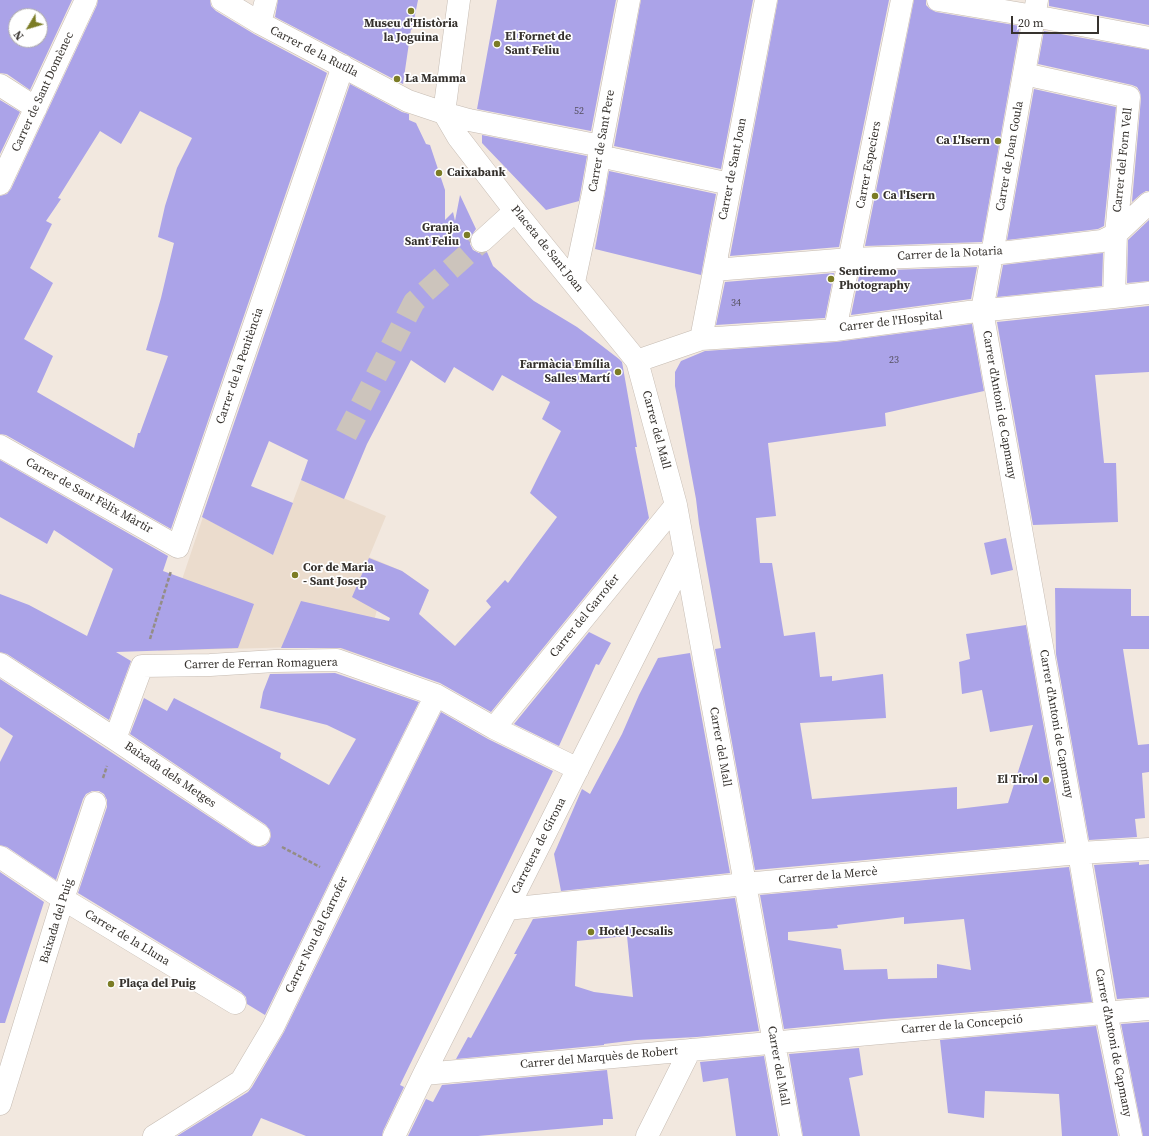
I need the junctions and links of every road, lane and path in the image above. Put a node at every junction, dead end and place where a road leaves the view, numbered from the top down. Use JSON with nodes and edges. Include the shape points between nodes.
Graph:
{"nodes":[{"id":1,"x":86,"y":0,"type":"edge"},
{"id":2,"x":222,"y":0,"type":"edge"},
{"id":3,"x":266,"y":0,"type":"edge"},
{"id":4,"x":459,"y":0,"type":"edge"},
{"id":5,"x":629,"y":0,"type":"edge"},
{"id":6,"x":766,"y":0,"type":"edge"},
{"id":7,"x":902,"y":0,"type":"edge"},
{"id":8,"x":938,"y":0,"type":"edge"},
{"id":9,"x":1036,"y":8,"type":"edge"},
{"id":10,"x":260,"y":23,"type":"junction"},
{"id":11,"x":1149,"y":38,"type":"edge"},
{"id":12,"x":343,"y":66,"type":"junction"},
{"id":13,"x":1024,"y":74,"type":"junction"},
{"id":14,"x":0,"y":85,"type":"edge"},
{"id":15,"x":36,"y":108,"type":"junction"},
{"id":16,"x":444,"y":113,"type":"junction"},
{"id":17,"x":464,"y":129,"type":"junction"},
{"id":18,"x":600,"y":151,"type":"junction"},
{"id":19,"x":0,"y":184,"type":"edge"},
{"id":20,"x":730,"y":184,"type":"junction"},
{"id":21,"x":1149,"y":203,"type":"edge"},
{"id":22,"x":516,"y":211,"type":"junction"},
{"id":23,"x":1116,"y":234,"type":"junction"},
{"id":24,"x":482,"y":241,"type":"tunnel mouth"},
{"id":25,"x":992,"y":254,"type":"junction"},
{"id":26,"x":850,"y":259,"type":"junction"},
{"id":27,"x":714,"y":270,"type":"junction"},
{"id":28,"x":574,"y":282,"type":"junction"},
{"id":29,"x":1149,"y":293,"type":"edge"},
{"id":30,"x":1114,"y":298,"type":"junction"},
{"id":31,"x":982,"y":311,"type":"junction"},
{"id":32,"x":835,"y":330,"type":"junction"},
{"id":33,"x":701,"y":339,"type":"junction"},
{"id":34,"x":637,"y":361,"type":"junction"},
{"id":35,"x":0,"y":446,"type":"edge"},
{"id":36,"x":676,"y":505,"type":"junction"},
{"id":37,"x":178,"y":547,"type":"junction"},
{"id":38,"x":685,"y":556,"type":"junction"},
{"id":39,"x":0,"y":664,"type":"edge"},
{"id":40,"x":142,"y":666,"type":"junction"},
{"id":41,"x":436,"y":695,"type":"junction"},
{"id":42,"x":494,"y":728,"type":"junction"},
{"id":43,"x":115,"y":739,"type":"junction"},
{"id":44,"x":578,"y":769,"type":"junction"},
{"id":45,"x":95,"y":803,"type":"joint"},
{"id":46,"x":259,"y":835,"type":"joint"},
{"id":47,"x":1149,"y":849,"type":"edge"},
{"id":48,"x":1079,"y":853,"type":"junction"},
{"id":49,"x":0,"y":857,"type":"edge"},
{"id":50,"x":344,"y":880,"type":"junction"},
{"id":51,"x":745,"y":884,"type":"junction"},
{"id":52,"x":63,"y":899,"type":"junction"},
{"id":53,"x":507,"y":909,"type":"junction"},
{"id":54,"x":235,"y":1003,"type":"dead end"},
{"id":55,"x":1149,"y":1008,"type":"edge"},
{"id":56,"x":1106,"y":1012,"type":"junction"},
{"id":57,"x":774,"y":1042,"type":"junction"},
{"id":58,"x":690,"y":1050,"type":"junction"},
{"id":59,"x":6,"y":1059,"type":"edge"},
{"id":60,"x":424,"y":1074,"type":"junction"},
{"id":61,"x":0,"y":1104,"type":"edge"},
{"id":62,"x":154,"y":1136,"type":"edge"},
{"id":63,"x":394,"y":1136,"type":"edge"},
{"id":64,"x":647,"y":1136,"type":"edge"},
{"id":65,"x":791,"y":1136,"type":"edge"},
{"id":66,"x":1131,"y":1136,"type":"edge"}],
"edges":[{"from":1,"to":15,"type":"street","name":"Carrer de Sant Domènec"},
{"from":2,"to":10,"type":"street","name":"Carrer de la Rutlla"},
{"from":3,"to":10,"type":"street"},
{"from":4,"to":16,"type":"street"},
{"from":5,"to":18,"type":"street","name":"Carrer de Sant Pere"},
{"from":6,"to":20,"type":"street","name":"Carrer de Sant Joan"},
{"from":7,"to":26,"type":"street","name":"Carrer Especiers"},
{"from":8,"to":9,"type":"street"},
{"from":9,"to":11,"type":"street"},
{"from":9,"to":13,"type":"street","name":"Carrer de Joan Goula"},
{"from":10,"to":12,"type":"street","name":"Carrer de la Rutlla"},
{"from":12,"to":16,"type":"street","name":"Carrer de la Rutlla","via":[[408,100]]},
{"from":12,"to":37,"type":"street","name":"Carrer de la Penitència"},
{"from":13,"to":23,"type":"street","name":"Carrer del Forn Vell","via":[[1129,97]]},
{"from":13,"to":25,"type":"street","name":"Carrer de Joan Goula"},
{"from":14,"to":15,"type":"street"},
{"from":15,"to":19,"type":"street","name":"Carrer de Sant Domènec"},
{"from":16,"to":17,"type":"street","name":"Placeta de Sant Joan"},
{"from":17,"to":18,"type":"street"},
{"from":17,"to":22,"type":"street","name":"Placeta de Sant Joan"},
{"from":18,"to":20,"type":"street"},
{"from":18,"to":28,"type":"street","name":"Carrer de Sant Pere"},
{"from":20,"to":27,"type":"street","name":"Carrer de Sant Joan"},
{"from":21,"to":23,"type":"street","name":"Carrer de la Notaria"},
{"from":22,"to":24,"type":"street"},
{"from":22,"to":28,"type":"street","name":"Placeta de Sant Joan"},
{"from":23,"to":25,"type":"street","name":"Carrer de la Notaria","via":[[1102,241]]},
{"from":23,"to":30,"type":"street"},
{"from":25,"to":26,"type":"street","name":"Carrer de la Notaria"},
{"from":25,"to":31,"type":"street","name":"Carrer de Joan Goula"},
{"from":26,"to":27,"type":"street","name":"Carrer de la Notaria"},
{"from":26,"to":32,"type":"street","name":"Carrer Especiers"},
{"from":27,"to":33,"type":"street","name":"Carrer de Sant Joan"},
{"from":28,"to":34,"type":"street","name":"Placeta de Sant Joan"},
{"from":29,"to":30,"type":"street","name":"Carrer de l'Hospital"},
{"from":30,"to":31,"type":"street","name":"Carrer de l'Hospital"},
{"from":31,"to":32,"type":"street","name":"Carrer de l'Hospital"},
{"from":31,"to":48,"type":"street","name":"Carrer d'Antoni de Capmany"},
{"from":32,"to":33,"type":"street","name":"Carrer de l'Hospital"},
{"from":33,"to":34,"type":"street","name":"Carrer de l'Hospital"},
{"from":34,"to":36,"type":"street","name":"Carrer del Mall"},
{"from":35,"to":37,"type":"street","name":"Carrer de Sant Fèlix Màrtir"},
{"from":36,"to":38,"type":"street","name":"Carrer del Mall"},
{"from":36,"to":42,"type":"street","name":"Carrer del Garrofer"},
{"from":37,"to":40,"type":"path"},
{"from":38,"to":44,"type":"street","name":"Carretera de Girona"},
{"from":38,"to":51,"type":"street","name":"Carrer del Mall"},
{"from":39,"to":43,"type":"street","name":"Baixada dels Metges"},
{"from":40,"to":41,"type":"street","name":"Carrer de Ferran Romaguera","via":[[337,660]]},
{"from":40,"to":43,"type":"street"},
{"from":41,"to":42,"type":"street","name":"Carrer de Ferran Romaguera"},
{"from":41,"to":50,"type":"street","name":"Carrer Nou del Garrofer"},
{"from":42,"to":44,"type":"street","name":"Carrer de Ferran Romaguera"},
{"from":43,"to":45,"type":"path"},
{"from":43,"to":46,"type":"street","name":"Baixada dels Metges"},
{"from":44,"to":53,"type":"street","name":"Carretera de Girona"},
{"from":45,"to":52,"type":"street","name":"Baixada del Puig"},
{"from":46,"to":50,"type":"path"},
{"from":47,"to":48,"type":"street","name":"Carrer de la Mercè"},
{"from":48,"to":51,"type":"street","name":"Carrer de la Mercè"},
{"from":48,"to":56,"type":"street","name":"Carrer d'Antoni de Capmany"},
{"from":49,"to":52,"type":"street","name":"Carrer de la Lluna"},
{"from":50,"to":62,"type":"street","name":"Carrer Nou del Garrofer","via":[[273,1027],[241,1081]]},
{"from":51,"to":53,"type":"street","name":"Carrer de la Mercè"},
{"from":51,"to":57,"type":"street","name":"Carrer del Mall"},
{"from":52,"to":54,"type":"street","name":"Carrer de la Lluna"},
{"from":52,"to":59,"type":"street","name":"Baixada del Puig"},
{"from":53,"to":60,"type":"street","name":"Carretera de Girona"},
{"from":55,"to":56,"type":"street","name":"Carrer de la Concepció"},
{"from":56,"to":57,"type":"street","name":"Carrer de la Concepció"},
{"from":56,"to":66,"type":"street","name":"Carrer d'Antoni de Capmany"},
{"from":57,"to":58,"type":"street","name":"Carrer del Marquès de Robert"},
{"from":57,"to":65,"type":"street","name":"Carrer del Mall"},
{"from":58,"to":60,"type":"street","name":"Carrer del Marquès de Robert"},
{"from":58,"to":64,"type":"street"},
{"from":59,"to":61,"type":"street","name":"Baixada del Puig"},
{"from":60,"to":63,"type":"street","name":"Carretera de Girona"}]}
